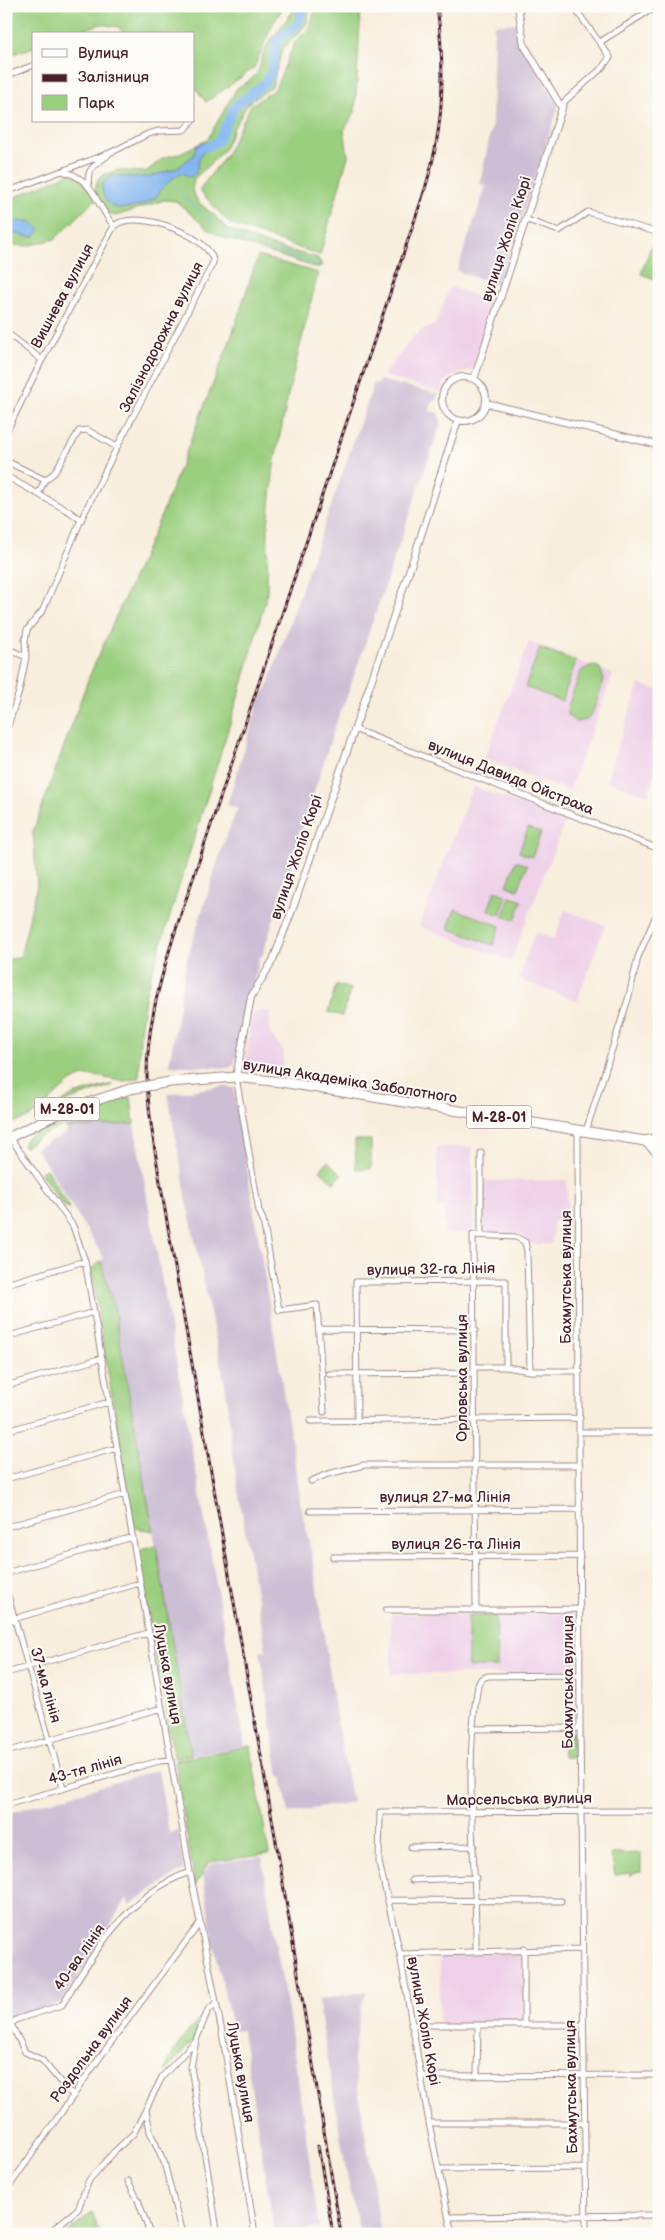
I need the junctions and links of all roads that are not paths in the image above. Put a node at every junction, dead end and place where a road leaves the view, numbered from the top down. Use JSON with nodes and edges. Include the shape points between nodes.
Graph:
{"nodes":[{"id":1,"x":518,"y":6,"type":"edge"},
{"id":2,"x":573,"y":6,"type":"edge"},
{"id":3,"x":652,"y":8,"type":"edge"},
{"id":4,"x":659,"y":18,"type":"edge"},
{"id":5,"x":600,"y":42,"type":"junction"},
{"id":6,"x":32,"y":66,"type":"edge"},
{"id":7,"x":6,"y":76,"type":"edge"},
{"id":8,"x":562,"y":108,"type":"junction"},
{"id":9,"x":191,"y":122,"type":"edge"},
{"id":10,"x":112,"y":152,"type":"junction"},
{"id":11,"x":62,"y":171,"type":"junction"},
{"id":12,"x":90,"y":186,"type":"junction"},
{"id":13,"x":7,"y":188,"type":"edge"},
{"id":14,"x":527,"y":220,"type":"junction"},
{"id":15,"x":114,"y":226,"type":"junction"},
{"id":16,"x":659,"y":233,"type":"edge"},
{"id":17,"x":6,"y":332,"type":"edge"},
{"id":18,"x":42,"y":360,"type":"junction"},
{"id":19,"x":474,"y":379,"type":"junction"},
{"id":20,"x":486,"y":403,"type":"junction"},
{"id":21,"x":458,"y":420,"type":"junction"},
{"id":22,"x":6,"y":433,"type":"edge"},
{"id":23,"x":659,"y":445,"type":"edge"},
{"id":24,"x":117,"y":447,"type":"junction"},
{"id":25,"x":6,"y":461,"type":"edge"},
{"id":26,"x":6,"y":476,"type":"edge"},
{"id":27,"x":45,"y":480,"type":"junction"},
{"id":28,"x":38,"y":494,"type":"junction"},
{"id":29,"x":81,"y":520,"type":"junction"},
{"id":30,"x":6,"y":648,"type":"edge"},
{"id":31,"x":26,"y":657,"type":"junction"},
{"id":32,"x":354,"y":729,"type":"junction"},
{"id":33,"x":6,"y":732,"type":"edge"},
{"id":34,"x":659,"y":849,"type":"edge"},
{"id":35,"x":659,"y":909,"type":"edge"},
{"id":36,"x":6,"y":1066,"type":"edge"},
{"id":37,"x":236,"y":1077,"type":"junction"},
{"id":38,"x":6,"y":1078,"type":"edge"},
{"id":39,"x":582,"y":1131,"type":"junction"},
{"id":40,"x":7,"y":1136,"type":"edge"},
{"id":41,"x":659,"y":1138,"type":"edge"},
{"id":42,"x":645,"y":1141,"type":"junction"},
{"id":43,"x":481,"y":1153,"type":"dead end"},
{"id":44,"x":659,"y":1153,"type":"edge"},
{"id":45,"x":481,"y":1235,"type":"junction"},
{"id":46,"x":85,"y":1261,"type":"junction"},
{"id":47,"x":473,"y":1282,"type":"junction"},
{"id":48,"x":6,"y":1284,"type":"edge"},
{"id":49,"x":94,"y":1312,"type":"junction"},
{"id":50,"x":319,"y":1329,"type":"junction"},
{"id":51,"x":356,"y":1329,"type":"junction"},
{"id":52,"x":475,"y":1330,"type":"junction"},
{"id":53,"x":6,"y":1337,"type":"edge"},
{"id":54,"x":102,"y":1358,"type":"junction"},
{"id":55,"x":474,"y":1367,"type":"junction"},
{"id":56,"x":506,"y":1367,"type":"junction"},
{"id":57,"x":580,"y":1371,"type":"junction"},
{"id":58,"x":530,"y":1372,"type":"junction"},
{"id":59,"x":356,"y":1373,"type":"junction"},
{"id":60,"x":474,"y":1373,"type":"junction"},
{"id":61,"x":329,"y":1374,"type":"dead end"},
{"id":62,"x":6,"y":1386,"type":"edge"},
{"id":63,"x":109,"y":1402,"type":"junction"},
{"id":64,"x":324,"y":1412,"type":"dead end"},
{"id":65,"x":474,"y":1418,"type":"junction"},
{"id":66,"x":580,"y":1418,"type":"junction"},
{"id":67,"x":357,"y":1420,"type":"junction"},
{"id":68,"x":310,"y":1421,"type":"dead end"},
{"id":69,"x":6,"y":1430,"type":"edge"},
{"id":70,"x":580,"y":1432,"type":"junction"},
{"id":71,"x":659,"y":1432,"type":"edge"},
{"id":72,"x":117,"y":1448,"type":"junction"},
{"id":73,"x":475,"y":1465,"type":"junction"},
{"id":74,"x":580,"y":1465,"type":"junction"},
{"id":75,"x":6,"y":1479,"type":"edge"},
{"id":76,"x":311,"y":1481,"type":"dead end"},
{"id":77,"x":125,"y":1494,"type":"junction"},
{"id":78,"x":580,"y":1509,"type":"junction"},
{"id":79,"x":476,"y":1510,"type":"junction"},
{"id":80,"x":310,"y":1511,"type":"dead end"},
{"id":81,"x":6,"y":1527,"type":"edge"},
{"id":82,"x":132,"y":1537,"type":"junction"},
{"id":83,"x":476,"y":1555,"type":"junction"},
{"id":84,"x":580,"y":1556,"type":"junction"},
{"id":85,"x":333,"y":1557,"type":"dead end"},
{"id":86,"x":6,"y":1573,"type":"edge"},
{"id":87,"x":140,"y":1583,"type":"junction"},
{"id":88,"x":6,"y":1589,"type":"edge"},
{"id":89,"x":580,"y":1609,"type":"junction"},
{"id":90,"x":386,"y":1610,"type":"dead end"},
{"id":91,"x":476,"y":1610,"type":"junction"},
{"id":92,"x":14,"y":1619,"type":"junction"},
{"id":93,"x":6,"y":1621,"type":"edge"},
{"id":94,"x":148,"y":1633,"type":"junction"},
{"id":95,"x":28,"y":1667,"type":"junction"},
{"id":96,"x":6,"y":1673,"type":"edge"},
{"id":97,"x":580,"y":1675,"type":"junction"},
{"id":98,"x":162,"y":1708,"type":"junction"},
{"id":99,"x":580,"y":1728,"type":"junction"},
{"id":100,"x":472,"y":1729,"type":"junction"},
{"id":101,"x":49,"y":1740,"type":"junction"},
{"id":102,"x":6,"y":1752,"type":"edge"},
{"id":103,"x":171,"y":1760,"type":"junction"},
{"id":104,"x":63,"y":1788,"type":"junction"},
{"id":105,"x":6,"y":1805,"type":"edge"},
{"id":106,"x":582,"y":1810,"type":"junction"},
{"id":107,"x":659,"y":1810,"type":"edge"},
{"id":108,"x":380,"y":1812,"type":"joint"},
{"id":109,"x":473,"y":1812,"type":"junction"},
{"id":110,"x":474,"y":1846,"type":"junction"},
{"id":111,"x":411,"y":1847,"type":"dead end"},
{"id":112,"x":190,"y":1872,"type":"junction"},
{"id":113,"x":476,"y":1878,"type":"junction"},
{"id":114,"x":412,"y":1880,"type":"dead end"},
{"id":115,"x":388,"y":1900,"type":"junction"},
{"id":116,"x":476,"y":1900,"type":"junction"},
{"id":117,"x":561,"y":1901,"type":"dead end"},
{"id":118,"x":199,"y":1924,"type":"junction"},
{"id":119,"x":582,"y":1949,"type":"junction"},
{"id":120,"x":524,"y":1950,"type":"junction"},
{"id":121,"x":476,"y":1951,"type":"junction"},
{"id":122,"x":400,"y":1954,"type":"junction"},
{"id":123,"x":216,"y":2003,"type":"junction"},
{"id":124,"x":9,"y":2025,"type":"edge"},
{"id":125,"x":478,"y":2025,"type":"junction"},
{"id":126,"x":524,"y":2025,"type":"junction"},
{"id":127,"x":582,"y":2025,"type":"junction"},
{"id":128,"x":411,"y":2026,"type":"junction"},
{"id":129,"x":196,"y":2040,"type":"junction"},
{"id":130,"x":659,"y":2074,"type":"edge"},
{"id":131,"x":477,"y":2075,"type":"junction"},
{"id":132,"x":585,"y":2075,"type":"junction"},
{"id":133,"x":421,"y":2076,"type":"junction"},
{"id":134,"x":74,"y":2095,"type":"junction"},
{"id":135,"x":146,"y":2109,"type":"junction"},
{"id":136,"x":429,"y":2123,"type":"junction"},
{"id":137,"x":585,"y":2123,"type":"junction"},
{"id":138,"x":585,"y":2168,"type":"junction"},
{"id":139,"x":440,"y":2169,"type":"junction"},
{"id":140,"x":128,"y":2181,"type":"dead end"},
{"id":141,"x":6,"y":2191,"type":"edge"},
{"id":142,"x":586,"y":2215,"type":"junction"},
{"id":143,"x":659,"y":2215,"type":"edge"},
{"id":144,"x":449,"y":2217,"type":"junction"},
{"id":145,"x":214,"y":2233,"type":"edge"},
{"id":146,"x":48,"y":2234,"type":"edge"},
{"id":147,"x":150,"y":2234,"type":"edge"},
{"id":148,"x":182,"y":2234,"type":"edge"},
{"id":149,"x":200,"y":2234,"type":"edge"},
{"id":150,"x":255,"y":2234,"type":"edge"},
{"id":151,"x":452,"y":2234,"type":"edge"},
{"id":152,"x":586,"y":2234,"type":"edge"}],
"edges":[{"from":1,"to":8,"type":"street","via":[[524,45]]},
{"from":2,"to":5,"type":"street"},
{"from":3,"to":4,"type":"street"},
{"from":3,"to":5,"type":"street"},
{"from":5,"to":8,"type":"street","via":[[609,56],[608,60],[565,101]]},
{"from":6,"to":7,"type":"street"},
{"from":8,"to":14,"type":"street","name":"вулиця Жоліо Кюрі"},
{"from":9,"to":10,"type":"street","via":[[184,130],[159,131]]},
{"from":10,"to":11,"type":"street"},
{"from":10,"to":12,"type":"street","via":[[89,172]]},
{"from":11,"to":12,"type":"street","via":[[79,177]]},
{"from":11,"to":13,"type":"street","via":[[26,185]]},
{"from":12,"to":15,"type":"street"},
{"from":14,"to":16,"type":"street","via":[[559,231],[588,212]]},
{"from":14,"to":19,"type":"street","name":"вулиця Жоліо Кюрі"},
{"from":15,"to":18,"type":"street","name":"Вишнева вулиця"},
{"from":15,"to":24,"type":"street","name":"Залізнодорожна вулиця","via":[[128,220],[144,219],[169,226],[200,243],[213,259]]},
{"from":17,"to":18,"type":"street"},
{"from":18,"to":22,"type":"street","name":"Вишнева вулиця"},
{"from":19,"to":20,"type":"street","via":[[484,389]]},
{"from":19,"to":21,"type":"street","via":[[459,377],[447,384],[442,394],[446,411]]},
{"from":20,"to":21,"type":"street","via":[[472,419]]},
{"from":20,"to":23,"type":"street"},
{"from":21,"to":32,"type":"street","name":"вулиця Жоліо Кюрі"},
{"from":24,"to":27,"type":"street","via":[[87,430],[76,432],[54,473]]},
{"from":24,"to":29,"type":"street","name":"Залізнодорожна вулиця"},
{"from":25,"to":27,"type":"street"},
{"from":26,"to":28,"type":"street"},
{"from":27,"to":28,"type":"street"},
{"from":28,"to":29,"type":"street"},
{"from":29,"to":31,"type":"street","name":"Залізнодорожна вулиця","via":[[43,610],[27,630]]},
{"from":30,"to":31,"type":"street"},
{"from":31,"to":33,"type":"street","name":"Залізнодорожна вулиця"},
{"from":32,"to":34,"type":"street","name":"вулиця Давида Ойстраха"},
{"from":32,"to":37,"type":"street","name":"вулиця Жоліо Кюрі","via":[[276,951],[251,998]]},
{"from":35,"to":39,"type":"street","name":"Бахмутська вулиця","via":[[638,957],[629,996]]},
{"from":36,"to":38,"type":"street"},
{"from":37,"to":39,"type":"highway","name":"вулиця Академіка Заболотного","number":"М-28-01"},
{"from":37,"to":40,"type":"highway","name":"вулиця Академіка Заболотного","number":"М-28-01","bridge":true,"via":[[130,1089],[61,1112]]},
{"from":37,"to":50,"type":"street","name":"вулиця Жоліо Кюрі","via":[[258,1211],[263,1220],[279,1310],[317,1305]]},
{"from":39,"to":42,"type":"highway","name":"вулиця Академіка Заболотного","number":"М-28-01"},
{"from":39,"to":57,"type":"street","name":"Бахмутська вулиця"},
{"from":40,"to":46,"type":"street","name":"Луцька вулиця","via":[[73,1226]]},
{"from":41,"to":42,"type":"highway","name":"вулиця Академіка Заболотного","number":"М-28-01"},
{"from":42,"to":44,"type":"highway"},
{"from":43,"to":45,"type":"street","name":"Орловська вулиця"},
{"from":45,"to":47,"type":"street","name":"Орловська вулиця","via":[[473,1235]]},
{"from":45,"to":58,"type":"street","via":[[516,1237],[526,1246]]},
{"from":46,"to":48,"type":"street"},
{"from":46,"to":49,"type":"street","name":"Луцька вулиця"},
{"from":47,"to":51,"type":"street","name":"вулиця 32-га Лінія","via":[[356,1282]]},
{"from":47,"to":52,"type":"street","name":"Орловська вулиця"},
{"from":47,"to":56,"type":"street","name":"вулиця 32-га Лінія","via":[[506,1281]]},
{"from":49,"to":53,"type":"street"},
{"from":49,"to":54,"type":"street","name":"Луцька вулиця"},
{"from":50,"to":51,"type":"street"},
{"from":50,"to":64,"type":"street"},
{"from":51,"to":52,"type":"street"},
{"from":51,"to":59,"type":"street"},
{"from":52,"to":55,"type":"street","name":"Орловська вулиця"},
{"from":54,"to":62,"type":"street"},
{"from":54,"to":63,"type":"street","name":"Луцька вулиця"},
{"from":55,"to":56,"type":"street"},
{"from":55,"to":60,"type":"street","name":"Орловська вулиця"},
{"from":56,"to":58,"type":"street"},
{"from":57,"to":58,"type":"street"},
{"from":57,"to":66,"type":"street","name":"Бахмутська вулиця"},
{"from":59,"to":60,"type":"street"},
{"from":59,"to":61,"type":"street"},
{"from":59,"to":67,"type":"street"},
{"from":60,"to":65,"type":"street","name":"Орловська вулиця"},
{"from":63,"to":69,"type":"street"},
{"from":63,"to":72,"type":"street","name":"Луцька вулиця"},
{"from":65,"to":66,"type":"street"},
{"from":65,"to":67,"type":"street"},
{"from":65,"to":73,"type":"street","name":"Орловська вулиця"},
{"from":66,"to":70,"type":"street","name":"Бахмутська вулиця"},
{"from":67,"to":68,"type":"street"},
{"from":70,"to":71,"type":"street"},
{"from":70,"to":74,"type":"street","name":"Бахмутська вулиця"},
{"from":72,"to":75,"type":"street"},
{"from":72,"to":77,"type":"street","name":"Луцька вулиця"},
{"from":73,"to":74,"type":"street"},
{"from":73,"to":76,"type":"street","via":[[364,1465]]},
{"from":73,"to":79,"type":"street","name":"Орловська вулиця"},
{"from":74,"to":78,"type":"street","name":"Бахмутська вулиця"},
{"from":77,"to":81,"type":"street"},
{"from":77,"to":82,"type":"street","name":"Луцька вулиця"},
{"from":78,"to":79,"type":"street","name":"вулиця 27-ма Лінія"},
{"from":78,"to":84,"type":"street","name":"Бахмутська вулиця"},
{"from":79,"to":80,"type":"street","name":"вулиця 27-ма Лінія"},
{"from":79,"to":83,"type":"street","name":"Орловська вулиця"},
{"from":82,"to":86,"type":"street"},
{"from":82,"to":87,"type":"street","name":"Луцька вулиця"},
{"from":83,"to":84,"type":"street","name":"вулиця 26-та Лінія"},
{"from":83,"to":85,"type":"street","name":"вулиця 26-та Лінія"},
{"from":83,"to":91,"type":"street","name":"Орловська вулиця"},
{"from":84,"to":89,"type":"street","name":"Бахмутська вулиця"},
{"from":87,"to":92,"type":"street"},
{"from":87,"to":94,"type":"street","name":"Луцька вулиця"},
{"from":88,"to":92,"type":"street","name":"37-ма лінія"},
{"from":89,"to":91,"type":"street"},
{"from":89,"to":97,"type":"street","name":"Бахмутська вулиця"},
{"from":90,"to":91,"type":"street"},
{"from":92,"to":93,"type":"street"},
{"from":92,"to":95,"type":"street","name":"37-ма лінія"},
{"from":94,"to":95,"type":"street"},
{"from":94,"to":98,"type":"street","name":"Луцька вулиця"},
{"from":95,"to":96,"type":"street"},
{"from":95,"to":101,"type":"street","name":"37-ма лінія"},
{"from":97,"to":99,"type":"street","name":"Бахмутська вулиця"},
{"from":97,"to":100,"type":"street","via":[[488,1676],[479,1682]]},
{"from":98,"to":101,"type":"street"},
{"from":98,"to":103,"type":"street","name":"Луцька вулиця"},
{"from":99,"to":100,"type":"street"},
{"from":99,"to":106,"type":"street","name":"Бахмутська вулиця"},
{"from":100,"to":109,"type":"street"},
{"from":101,"to":102,"type":"street"},
{"from":101,"to":104,"type":"street","name":"37-ма лінія"},
{"from":103,"to":104,"type":"street","name":"43-тя лінія"},
{"from":103,"to":112,"type":"street","name":"Луцька вулиця"},
{"from":104,"to":105,"type":"street","name":"43-тя лінія"},
{"from":106,"to":107,"type":"street","name":"Марсельська вулиця"},
{"from":106,"to":109,"type":"street","name":"Марсельська вулиця"},
{"from":106,"to":119,"type":"street","name":"Бахмутська вулиця"},
{"from":108,"to":109,"type":"street","name":"Марсельська вулиця"},
{"from":108,"to":115,"type":"street","name":"вулиця Жоліо Кюрі","via":[[379,1862]]},
{"from":109,"to":110,"type":"street"},
{"from":110,"to":111,"type":"street"},
{"from":110,"to":113,"type":"street"},
{"from":112,"to":118,"type":"street","name":"Луцька вулиця"},
{"from":112,"to":124,"type":"street","name":"40-ва лінія","via":[[171,1879],[119,1923],[90,1958],[62,2005]]},
{"from":113,"to":114,"type":"street"},
{"from":113,"to":116,"type":"street"},
{"from":115,"to":116,"type":"street"},
{"from":115,"to":122,"type":"street","name":"вулиця Жоліо Кюрі"},
{"from":116,"to":117,"type":"street"},
{"from":116,"to":121,"type":"street"},
{"from":118,"to":123,"type":"street","name":"Луцька вулиця"},
{"from":118,"to":134,"type":"street","name":"Роздольна вулиця"},
{"from":119,"to":120,"type":"street"},
{"from":119,"to":127,"type":"street","name":"Бахмутська вулиця"},
{"from":120,"to":121,"type":"street"},
{"from":120,"to":126,"type":"street"},
{"from":121,"to":122,"type":"street"},
{"from":122,"to":128,"type":"street","name":"вулиця Жоліо Кюрі"},
{"from":123,"to":129,"type":"street","via":[[208,2010]]},
{"from":123,"to":150,"type":"street","name":"Луцька вулиця"},
{"from":124,"to":134,"type":"street","via":[[22,2049],[42,2060]]},
{"from":125,"to":126,"type":"street"},
{"from":125,"to":128,"type":"street"},
{"from":125,"to":131,"type":"street"},
{"from":126,"to":127,"type":"street"},
{"from":127,"to":132,"type":"street","name":"Бахмутська вулиця"},
{"from":128,"to":133,"type":"street","name":"вулиця Жоліо Кюрі"},
{"from":129,"to":135,"type":"street","via":[[162,2077]]},
{"from":129,"to":145,"type":"street","via":[[191,2067],[217,2230]]},
{"from":130,"to":132,"type":"street"},
{"from":131,"to":132,"type":"street"},
{"from":131,"to":133,"type":"street"},
{"from":132,"to":137,"type":"street","name":"Бахмутська вулиця"},
{"from":133,"to":136,"type":"street","name":"вулиця Жоліо Кюрі"},
{"from":134,"to":141,"type":"street","name":"Роздольна вулиця"},
{"from":135,"to":146,"type":"street","via":[[130,2139],[90,2180],[78,2209]]},
{"from":135,"to":148,"type":"street","via":[[150,2132],[164,2162]]},
{"from":136,"to":137,"type":"street"},
{"from":136,"to":139,"type":"street","name":"вулиця Жоліо Кюрі"},
{"from":137,"to":138,"type":"street","name":"Бахмутська вулиця"},
{"from":138,"to":139,"type":"street"},
{"from":138,"to":142,"type":"street","name":"Бахмутська вулиця"},
{"from":139,"to":144,"type":"street","name":"вулиця Жоліо Кюрі"},
{"from":140,"to":147,"type":"street"},
{"from":142,"to":143,"type":"street"},
{"from":142,"to":144,"type":"street"},
{"from":142,"to":152,"type":"street","name":"Бахмутська вулиця"},
{"from":144,"to":151,"type":"street","name":"вулиця Жоліо Кюрі"},
{"from":145,"to":149,"type":"street"}]}
